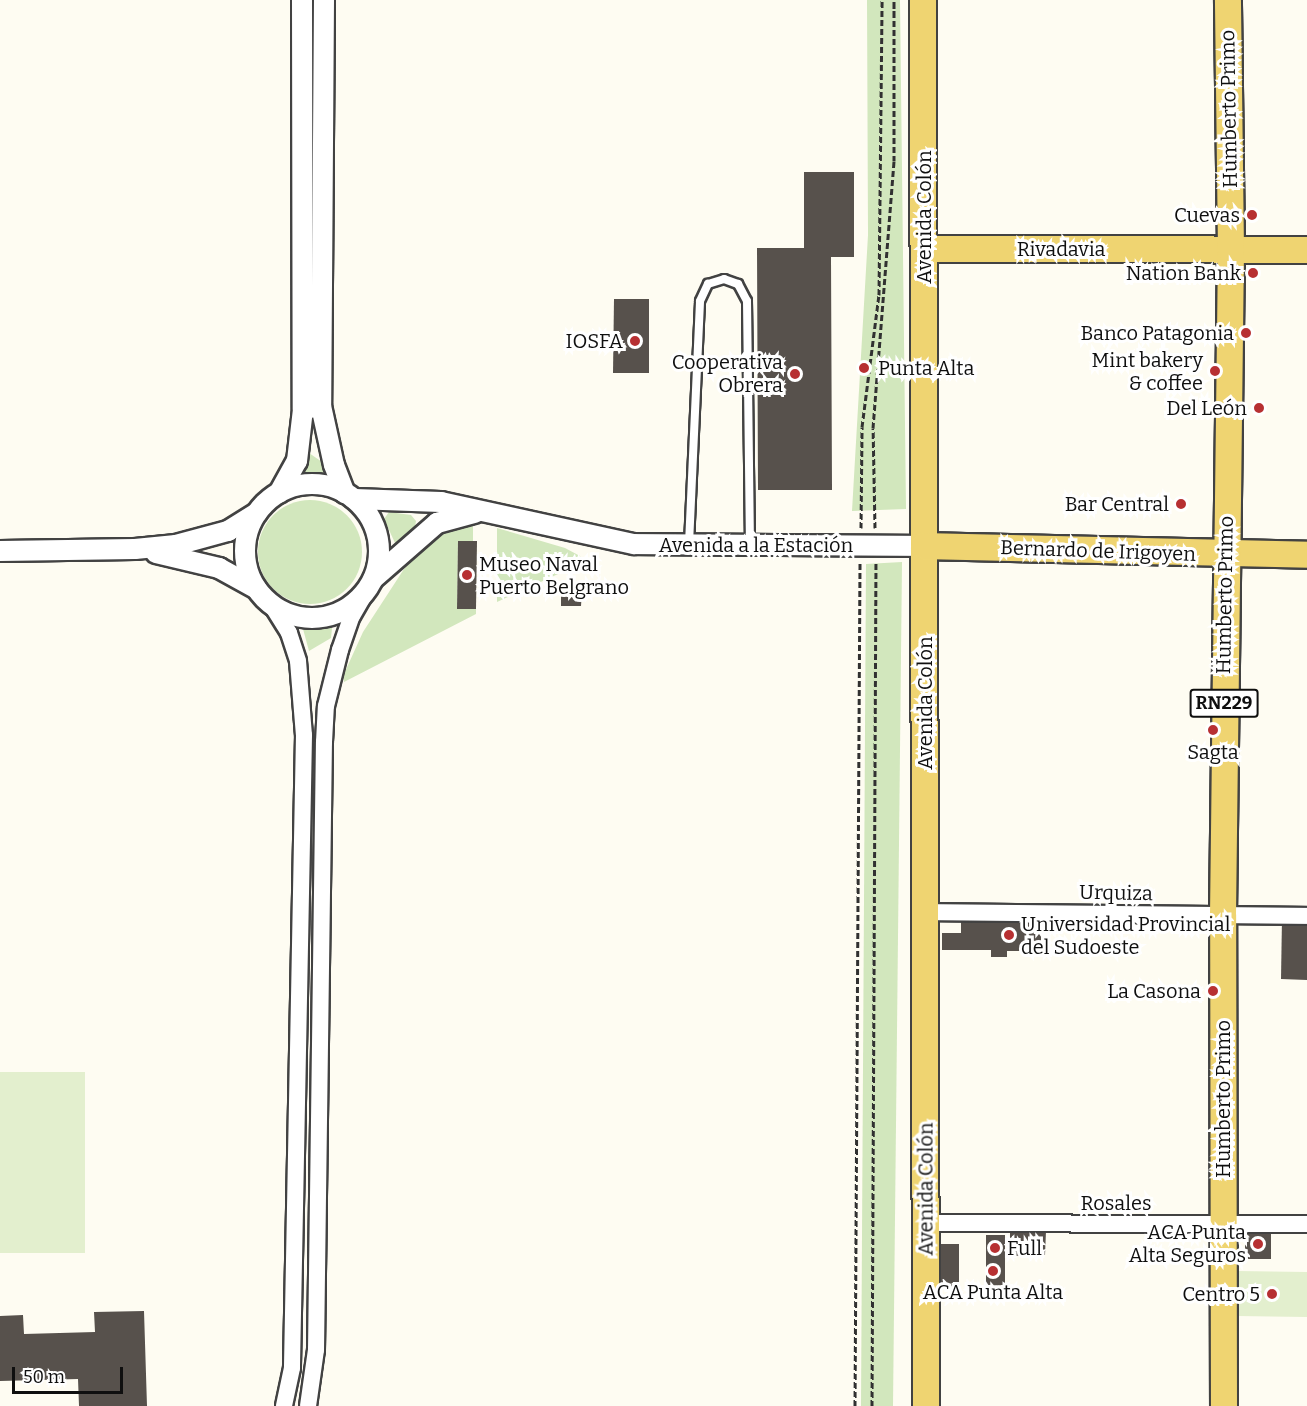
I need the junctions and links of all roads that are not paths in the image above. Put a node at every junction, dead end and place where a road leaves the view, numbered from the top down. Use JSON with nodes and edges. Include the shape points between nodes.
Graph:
{"nodes":[{"id":1,"x":302,"y":0,"type":"edge"},
{"id":2,"x":324,"y":0,"type":"edge"},
{"id":3,"x":923,"y":0,"type":"edge"},
{"id":4,"x":1228,"y":0,"type":"edge"},
{"id":5,"x":924,"y":249,"type":"junction"},
{"id":6,"x":1231,"y":250,"type":"junction"},
{"id":7,"x":1307,"y":250,"type":"edge"},
{"id":8,"x":312,"y":408,"type":"junction"},
{"id":9,"x":279,"y":493,"type":"junction"},
{"id":10,"x":349,"y":496,"type":"junction"},
{"id":11,"x":259,"y":511,"type":"junction"},
{"id":12,"x":483,"y":511,"type":"junction"},
{"id":13,"x":688,"y":545,"type":"junction"},
{"id":14,"x":750,"y":545,"type":"junction"},
{"id":15,"x":924,"y":546,"type":"junction"},
{"id":16,"x":135,"y":549,"type":"junction"},
{"id":17,"x":0,"y":551,"type":"edge"},
{"id":18,"x":1225,"y":555,"type":"junction"},
{"id":19,"x":1307,"y":555,"type":"edge"},
{"id":20,"x":371,"y":583,"type":"junction"},
{"id":21,"x":265,"y":598,"type":"junction"},
{"id":22,"x":925,"y":912,"type":"junction"},
{"id":23,"x":1223,"y":915,"type":"junction"},
{"id":24,"x":1307,"y":916,"type":"edge"},
{"id":25,"x":926,"y":1223,"type":"junction"},
{"id":26,"x":1224,"y":1224,"type":"junction"},
{"id":27,"x":1307,"y":1224,"type":"edge"},
{"id":28,"x":284,"y":1406,"type":"edge"},
{"id":29,"x":308,"y":1406,"type":"edge"},
{"id":30,"x":926,"y":1406,"type":"edge"},
{"id":31,"x":1224,"y":1406,"type":"edge"}],
"edges":[{"from":1,"to":8,"type":"street"},
{"from":2,"to":8,"type":"street"},
{"from":3,"to":5,"type":"main road","name":"Avenida Colón"},
{"from":4,"to":6,"type":"main road","name":"Humberto Primo","number":"RN229"},
{"from":5,"to":6,"type":"main road","name":"Rivadavia"},
{"from":5,"to":15,"type":"main road","name":"Avenida Colón"},
{"from":6,"to":7,"type":"main road","name":"Rivadavia"},
{"from":6,"to":18,"type":"main road","name":"Humberto Primo","number":"RN229"},
{"from":8,"to":9,"type":"street","via":[[297,461]]},
{"from":8,"to":10,"type":"street"},
{"from":9,"to":10,"type":"street","via":[[312,484]]},
{"from":9,"to":11,"type":"street"},
{"from":10,"to":12,"type":"street","name":"Avenida a la Estación","via":[[441,502]]},
{"from":10,"to":20,"type":"street","via":[[369,516],[378,536],[379,557]]},
{"from":11,"to":16,"type":"street","via":[[242,524],[211,537]]},
{"from":11,"to":21,"type":"street","via":[[249,530],[245,551],[249,572]]},
{"from":12,"to":13,"type":"street","name":"Avenida a la Estación","via":[[614,541]]},
{"from":12,"to":20,"type":"street","via":[[437,523]]},
{"from":13,"to":14,"type":"street","name":"Avenida a la Estación"},
{"from":13,"to":14,"type":"lane","via":[[700,301],[708,284],[724,279],[738,284],[747,301]]},
{"from":14,"to":15,"type":"street","name":"Avenida a la Estación"},
{"from":15,"to":18,"type":"main road","name":"Bernardo de Irigoyen"},
{"from":15,"to":22,"type":"main road","name":"Avenida Colón"},
{"from":16,"to":17,"type":"street"},
{"from":16,"to":21,"type":"street","via":[[219,568]]},
{"from":18,"to":19,"type":"main road","name":"Bernardo de Irigoyen"},
{"from":18,"to":23,"type":"main road","name":"Humberto Primo","number":"RN229"},
{"from":20,"to":21,"type":"street","via":[[351,606],[328,616],[302,617]]},
{"from":20,"to":29,"type":"street","via":[[352,616],[326,706],[316,1350]]},
{"from":21,"to":28,"type":"street","via":[[289,633],[298,661],[304,735],[292,1368]]},
{"from":22,"to":23,"type":"street","name":"Urquiza"},
{"from":22,"to":25,"type":"main road","name":"Avenida Colón"},
{"from":23,"to":24,"type":"street","name":"Urquiza"},
{"from":23,"to":26,"type":"main road","name":"Humberto Primo","number":"RN229"},
{"from":25,"to":26,"type":"street","name":"Rosales"},
{"from":25,"to":30,"type":"main road","name":"Avenida Colón"},
{"from":26,"to":27,"type":"street","name":"Rosales"},
{"from":26,"to":31,"type":"main road","name":"Humberto Primo","number":"RN229"}]}
